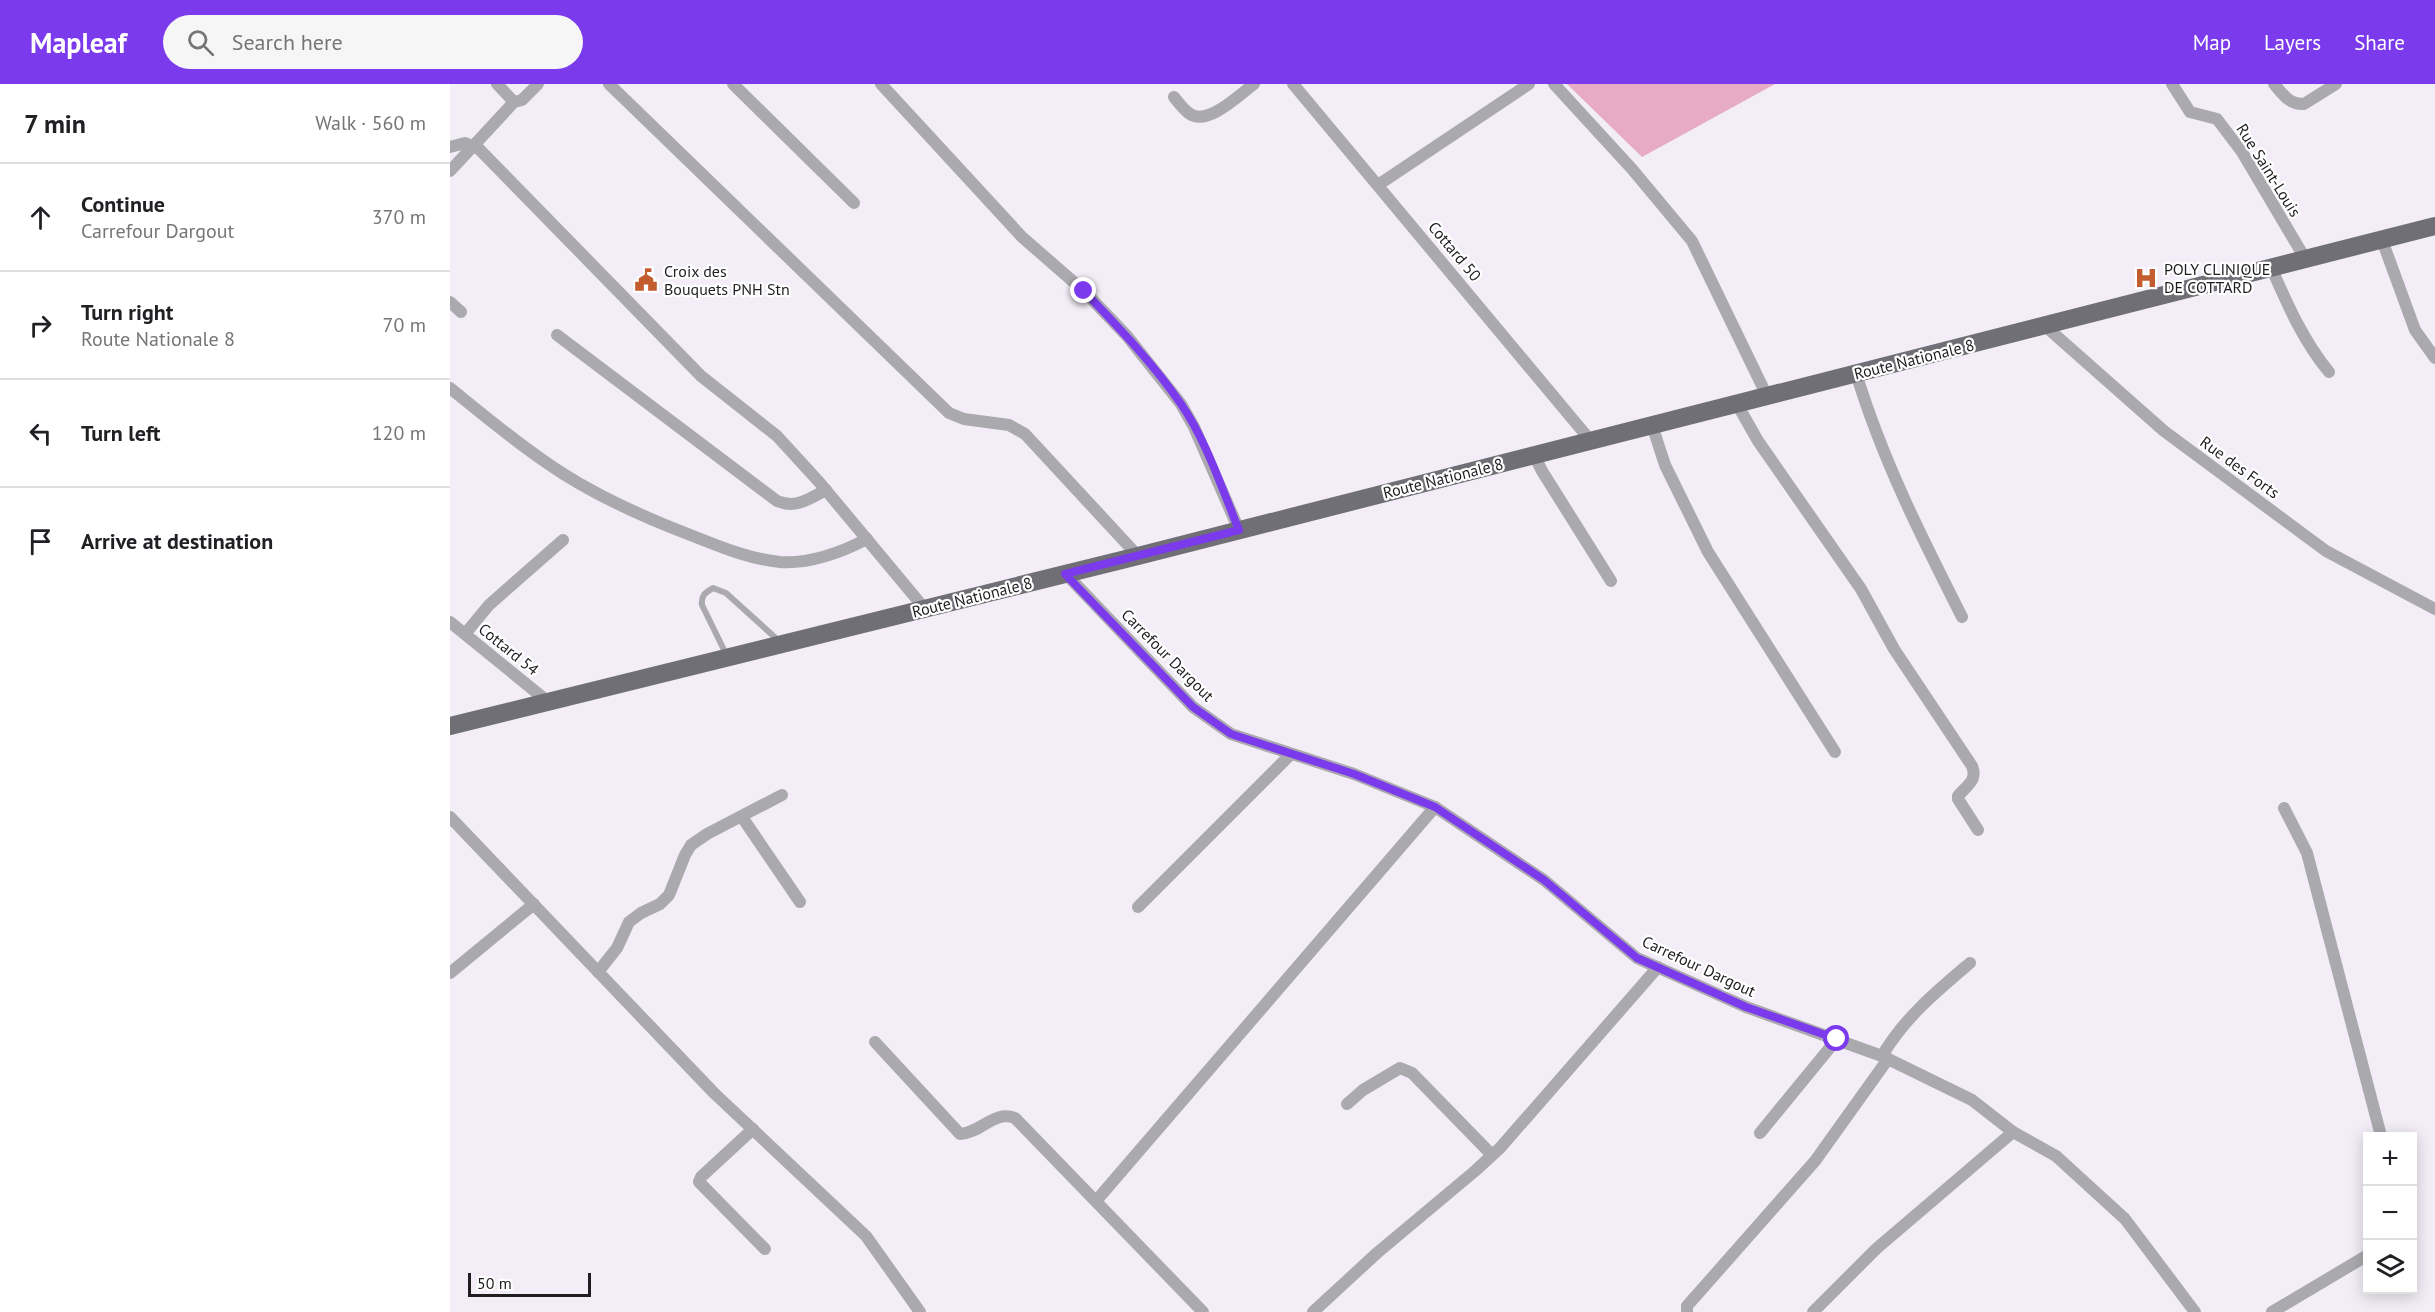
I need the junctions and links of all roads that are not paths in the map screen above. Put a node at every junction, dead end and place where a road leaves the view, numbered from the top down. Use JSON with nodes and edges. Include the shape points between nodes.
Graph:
{"nodes":[{"id":1,"x":497,"y":84,"type":"edge"},
{"id":2,"x":538,"y":84,"type":"edge"},
{"id":3,"x":609,"y":84,"type":"edge"},
{"id":4,"x":733,"y":84,"type":"edge"},
{"id":5,"x":881,"y":84,"type":"edge"},
{"id":6,"x":1254,"y":84,"type":"edge"},
{"id":7,"x":1293,"y":84,"type":"edge"},
{"id":8,"x":1528,"y":84,"type":"edge"},
{"id":9,"x":1554,"y":84,"type":"edge"},
{"id":10,"x":2172,"y":84,"type":"edge"},
{"id":11,"x":2274,"y":84,"type":"edge"},
{"id":12,"x":2336,"y":84,"type":"edge"},
{"id":13,"x":1174,"y":97,"type":"dead end"},
{"id":14,"x":514,"y":102,"type":"junction"},
{"id":15,"x":473,"y":146,"type":"junction"},
{"id":16,"x":450,"y":147,"type":"edge"},
{"id":17,"x":450,"y":171,"type":"edge"},
{"id":18,"x":1378,"y":185,"type":"junction"},
{"id":19,"x":854,"y":203,"type":"dead end"},
{"id":20,"x":2435,"y":226,"type":"edge"},
{"id":21,"x":2382,"y":240,"type":"junction"},
{"id":22,"x":2306,"y":260,"type":"junction"},
{"id":23,"x":2272,"y":269,"type":"junction"},
{"id":24,"x":450,"y":302,"type":"edge"},
{"id":25,"x":461,"y":312,"type":"dead end"},
{"id":26,"x":2044,"y":325,"type":"junction"},
{"id":27,"x":557,"y":335,"type":"dead end"},
{"id":28,"x":2435,"y":358,"type":"edge"},
{"id":29,"x":2329,"y":372,"type":"dead end"},
{"id":30,"x":1856,"y":373,"type":"junction"},
{"id":31,"x":450,"y":388,"type":"edge"},
{"id":32,"x":1767,"y":396,"type":"junction"},
{"id":33,"x":1737,"y":404,"type":"junction"},
{"id":34,"x":1652,"y":425,"type":"junction"},
{"id":35,"x":1590,"y":440,"type":"junction"},
{"id":36,"x":1534,"y":455,"type":"junction"},
{"id":37,"x":826,"y":490,"type":"junction"},
{"id":38,"x":1239,"y":530,"type":"junction"},
{"id":39,"x":867,"y":539,"type":"junction"},
{"id":40,"x":563,"y":540,"type":"dead end"},
{"id":41,"x":1138,"y":556,"type":"junction"},
{"id":42,"x":1065,"y":574,"type":"junction"},
{"id":43,"x":1611,"y":581,"type":"dead end"},
{"id":44,"x":925,"y":609,"type":"junction"},
{"id":45,"x":2435,"y":609,"type":"edge"},
{"id":46,"x":1962,"y":617,"type":"dead end"},
{"id":47,"x":450,"y":622,"type":"edge"},
{"id":48,"x":465,"y":634,"type":"junction"},
{"id":49,"x":782,"y":644,"type":"junction"},
{"id":50,"x":727,"y":657,"type":"junction"},
{"id":51,"x":547,"y":701,"type":"junction"},
{"id":52,"x":450,"y":726,"type":"edge"},
{"id":53,"x":1836,"y":752,"type":"dead end"},
{"id":54,"x":1291,"y":754,"type":"junction"},
{"id":55,"x":782,"y":795,"type":"dead end"},
{"id":56,"x":1435,"y":807,"type":"junction"},
{"id":57,"x":2284,"y":808,"type":"dead end"},
{"id":58,"x":450,"y":817,"type":"edge"},
{"id":59,"x":742,"y":817,"type":"junction"},
{"id":60,"x":1978,"y":830,"type":"dead end"},
{"id":61,"x":800,"y":902,"type":"dead end"},
{"id":62,"x":534,"y":904,"type":"junction"},
{"id":63,"x":1138,"y":907,"type":"dead end"},
{"id":64,"x":1970,"y":963,"type":"dead end"},
{"id":65,"x":1658,"y":967,"type":"junction"},
{"id":66,"x":598,"y":972,"type":"junction"},
{"id":67,"x":450,"y":973,"type":"edge"},
{"id":68,"x":1837,"y":1039,"type":"junction"},
{"id":69,"x":875,"y":1042,"type":"dead end"},
{"id":70,"x":1885,"y":1057,"type":"junction"},
{"id":71,"x":1347,"y":1104,"type":"dead end"},
{"id":72,"x":753,"y":1129,"type":"junction"},
{"id":73,"x":2013,"y":1132,"type":"junction"},
{"id":74,"x":2380,"y":1132,"type":"edge"},
{"id":75,"x":1760,"y":1133,"type":"dead end"},
{"id":76,"x":1492,"y":1155,"type":"junction"},
{"id":77,"x":1096,"y":1201,"type":"junction"},
{"id":78,"x":765,"y":1249,"type":"dead end"},
{"id":79,"x":2363,"y":1257,"type":"edge"},
{"id":80,"x":920,"y":1312,"type":"edge"},
{"id":81,"x":1203,"y":1312,"type":"edge"},
{"id":82,"x":1313,"y":1312,"type":"edge"},
{"id":83,"x":1687,"y":1312,"type":"edge"},
{"id":84,"x":1813,"y":1312,"type":"edge"},
{"id":85,"x":2195,"y":1312,"type":"edge"},
{"id":86,"x":2272,"y":1312,"type":"edge"}],
"edges":[{"from":1,"to":14,"type":"street"},
{"from":2,"to":14,"type":"street","via":[[522,100]]},
{"from":3,"to":41,"type":"street","via":[[949,413],[1009,425],[1025,434]]},
{"from":4,"to":19,"type":"street"},
{"from":5,"to":38,"type":"street","via":[[1022,237],[1084,291],[1127,336],[1190,419]]},
{"from":6,"to":13,"type":"street","via":[[1213,114],[1200,118],[1189,114]]},
{"from":7,"to":18,"type":"street","name":"Cottard 50"},
{"from":8,"to":18,"type":"street"},
{"from":9,"to":32,"type":"street","via":[[1692,241]]},
{"from":10,"to":22,"type":"street","name":"Rue Saint-Louis","via":[[2190,112],[2217,119],[2242,152]]},
{"from":11,"to":12,"type":"street","via":[[2288,101],[2299,105]]},
{"from":14,"to":15,"type":"street"},
{"from":15,"to":16,"type":"street","via":[[465,143]]},
{"from":15,"to":17,"type":"street"},
{"from":15,"to":37,"type":"street","via":[[702,376],[777,436]]},
{"from":18,"to":35,"type":"street","name":"Cottard 50"},
{"from":20,"to":21,"type":"main road","name":"Route Nationale 8"},
{"from":21,"to":22,"type":"main road","name":"Route Nationale 8"},
{"from":21,"to":28,"type":"street","via":[[2415,330]]},
{"from":22,"to":23,"type":"main road","name":"Route Nationale 8"},
{"from":23,"to":26,"type":"main road","name":"Route Nationale 8"},
{"from":23,"to":29,"type":"street","via":[[2287,304]]},
{"from":24,"to":25,"type":"street"},
{"from":26,"to":30,"type":"main road","name":"Route Nationale 8"},
{"from":26,"to":45,"type":"street","name":"Rue des Forts","via":[[2164,431],[2326,551]]},
{"from":27,"to":37,"type":"street","via":[[777,501],[798,505]]},
{"from":30,"to":32,"type":"main road","name":"Route Nationale 8"},
{"from":30,"to":46,"type":"street","via":[[1892,471]]},
{"from":31,"to":39,"type":"street","via":[[574,480],[680,531],[739,554],[781,562],[814,560]]},
{"from":32,"to":33,"type":"main road","name":"Route Nationale 8"},
{"from":33,"to":34,"type":"main road","name":"Route Nationale 8"},
{"from":33,"to":60,"type":"street","via":[[1972,766],[1974,777],[1959,799]]},
{"from":34,"to":35,"type":"main road","name":"Route Nationale 8"},
{"from":34,"to":53,"type":"street","via":[[1665,465],[1708,552]]},
{"from":35,"to":36,"type":"main road","name":"Route Nationale 8"},
{"from":36,"to":38,"type":"main road","name":"Route Nationale 8"},
{"from":36,"to":43,"type":"street"},
{"from":37,"to":39,"type":"street"},
{"from":38,"to":41,"type":"main road","name":"Route Nationale 8"},
{"from":39,"to":44,"type":"street"},
{"from":40,"to":48,"type":"street","via":[[489,605]]},
{"from":41,"to":42,"type":"main road","name":"Route Nationale 8"},
{"from":42,"to":44,"type":"main road","name":"Route Nationale 8"},
{"from":42,"to":54,"type":"street","name":"Carrefour Dargout","via":[[1193,707],[1231,734]]},
{"from":44,"to":49,"type":"main road","name":"Route Nationale 8"},
{"from":47,"to":48,"type":"street","name":"Cottard 54"},
{"from":48,"to":51,"type":"street","name":"Cottard 54"},
{"from":49,"to":50,"type":"main road","name":"Route Nationale 8"},
{"from":49,"to":50,"type":"lane","via":[[726,593],[713,588],[704,593],[702,605]]},
{"from":50,"to":51,"type":"main road","name":"Route Nationale 8"},
{"from":51,"to":52,"type":"main road","name":"Route Nationale 8"},
{"from":54,"to":56,"type":"street","name":"Carrefour Dargout"},
{"from":54,"to":63,"type":"street"},
{"from":55,"to":59,"type":"street"},
{"from":56,"to":65,"type":"street","name":"Carrefour Dargout","via":[[1544,880],[1637,958]]},
{"from":56,"to":77,"type":"street"},
{"from":57,"to":74,"type":"street","via":[[2307,854]]},
{"from":58,"to":62,"type":"street"},
{"from":59,"to":61,"type":"street"},
{"from":59,"to":66,"type":"street","via":[[691,845],[669,895],[629,922],[617,948]]},
{"from":62,"to":66,"type":"street"},
{"from":62,"to":67,"type":"street"},
{"from":64,"to":70,"type":"street","via":[[1895,1033]]},
{"from":65,"to":68,"type":"street","name":"Carrefour Dargout","via":[[1746,1007]]},
{"from":65,"to":76,"type":"street"},
{"from":66,"to":72,"type":"street"},
{"from":68,"to":70,"type":"street","name":"Carrefour Dargout"},
{"from":68,"to":75,"type":"street"},
{"from":69,"to":77,"type":"street","via":[[960,1134],[999,1116],[1015,1118]]},
{"from":70,"to":73,"type":"street","name":"Carrefour Dargout","via":[[1972,1100]]},
{"from":70,"to":83,"type":"street","via":[[1815,1161],[1687,1306]]},
{"from":71,"to":76,"type":"street","via":[[1400,1068],[1412,1073]]},
{"from":72,"to":78,"type":"street","via":[[699,1182]]},
{"from":72,"to":80,"type":"street","via":[[866,1236]]},
{"from":73,"to":84,"type":"street","via":[[1876,1249]]},
{"from":73,"to":85,"type":"street","name":"Carrefour Dargout","via":[[2056,1156],[2125,1219]]},
{"from":76,"to":82,"type":"street"},
{"from":77,"to":81,"type":"street"},
{"from":79,"to":86,"type":"street"}]}
